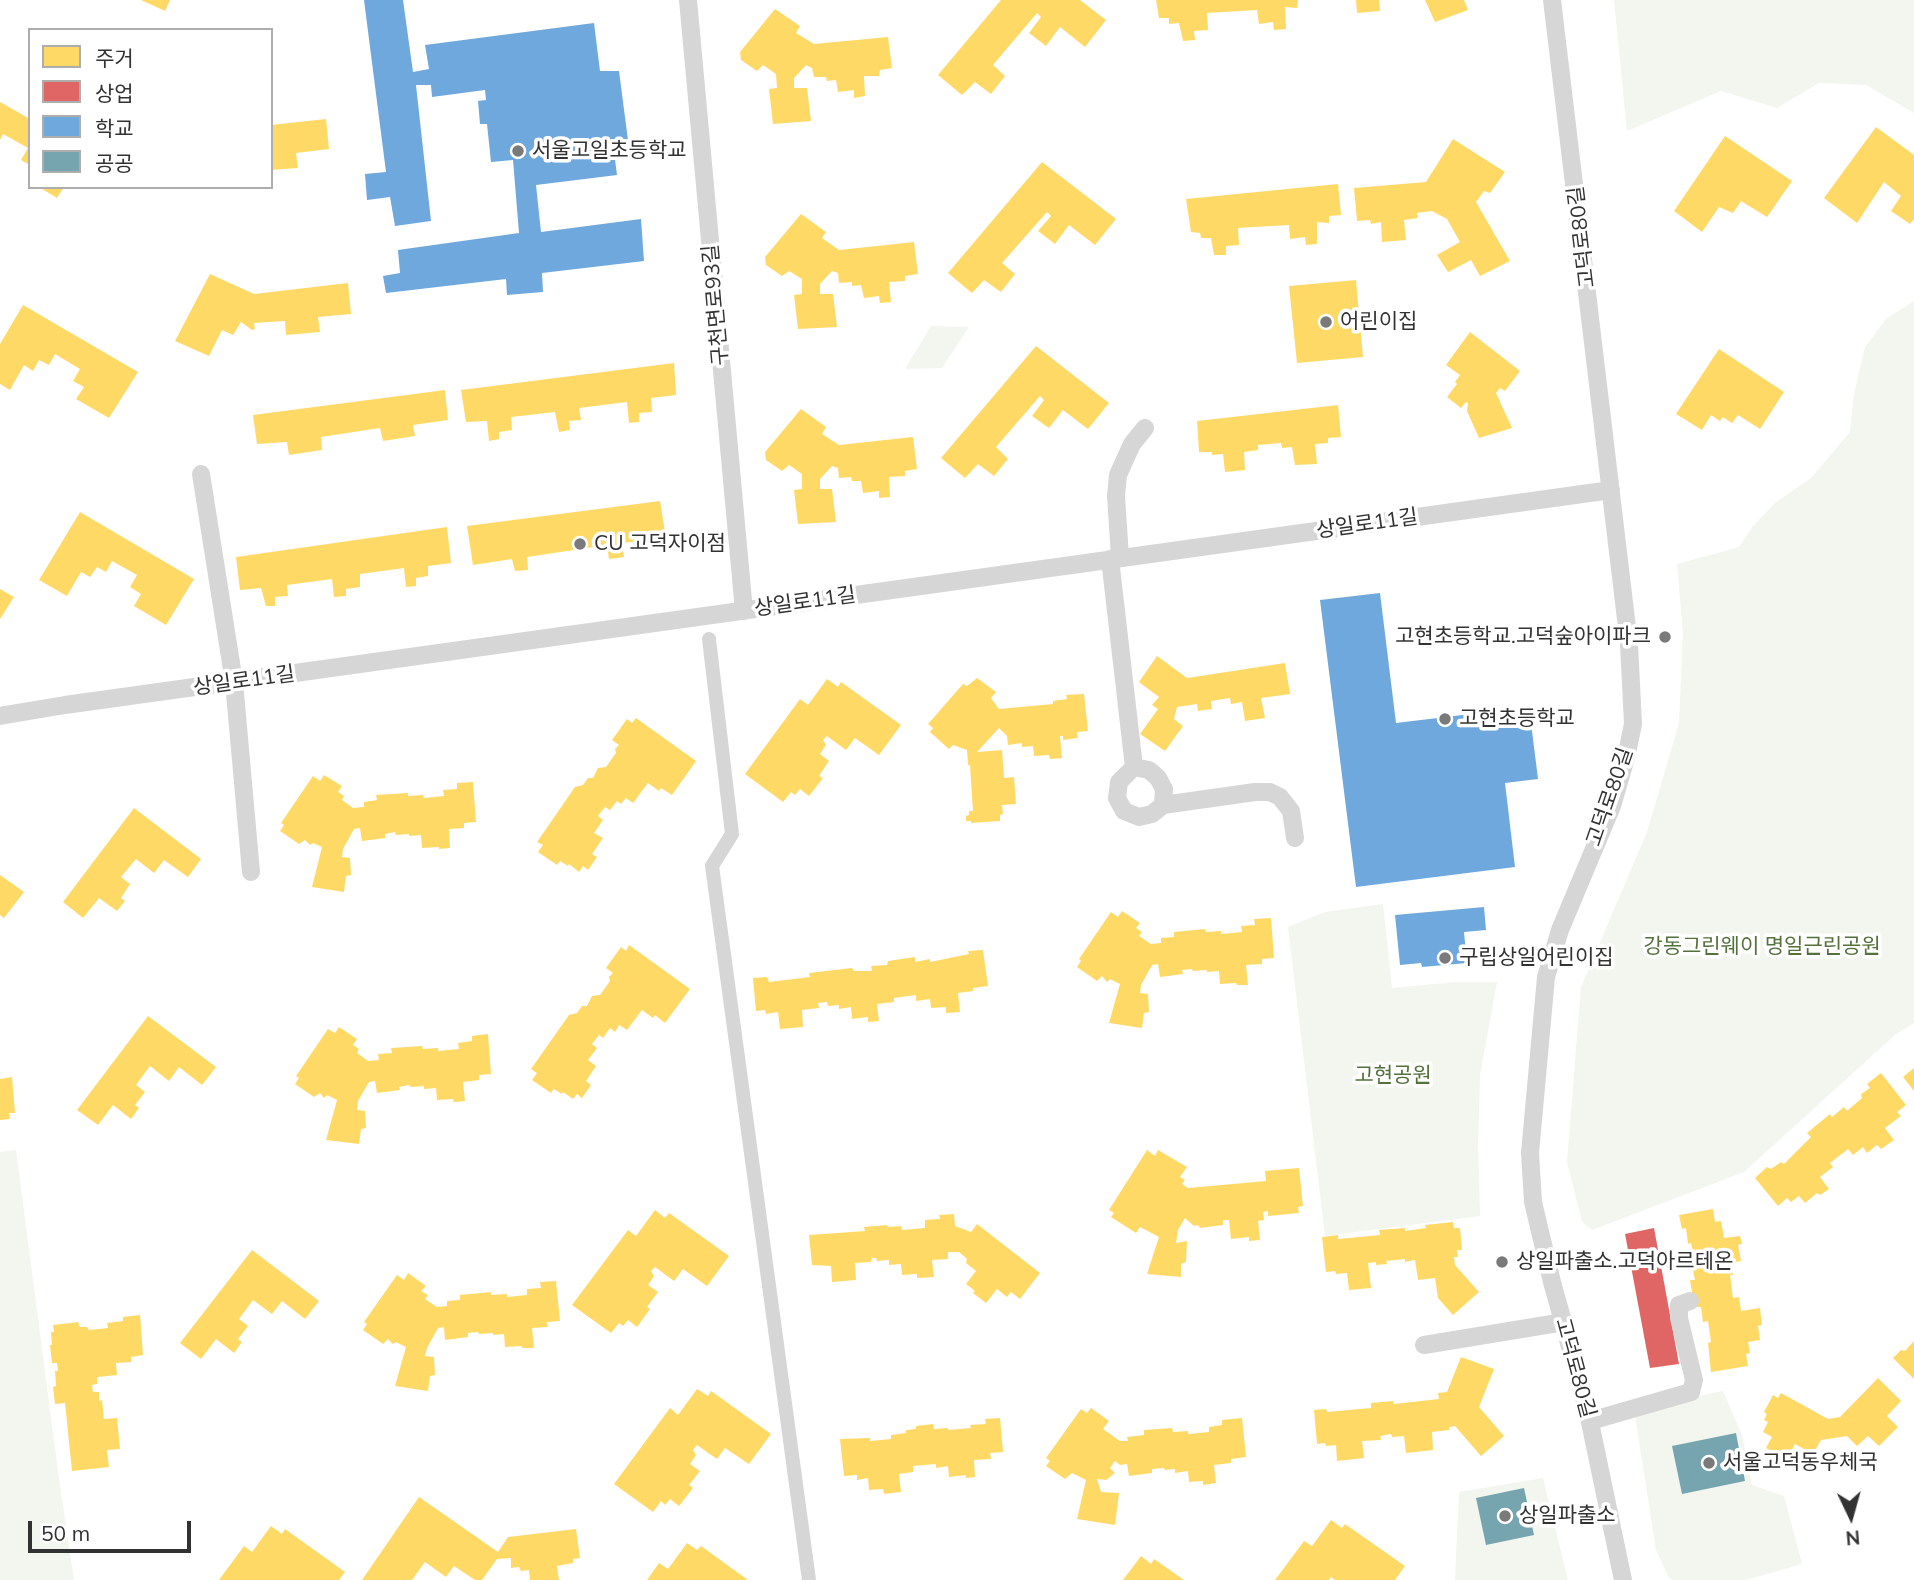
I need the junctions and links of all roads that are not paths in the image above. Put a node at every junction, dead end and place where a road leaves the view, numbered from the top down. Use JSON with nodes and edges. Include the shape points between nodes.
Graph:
{"nodes":[{"id":1,"x":688,"y":0,"type":"edge"},
{"id":2,"x":1552,"y":0,"type":"edge"},
{"id":3,"x":1145,"y":428,"type":"dead end"},
{"id":4,"x":201,"y":474,"type":"dead end"},
{"id":5,"x":1611,"y":490,"type":"junction"},
{"id":6,"x":1115,"y":558,"type":"junction"},
{"id":7,"x":744,"y":611,"type":"junction"},
{"id":8,"x":709,"y":639,"type":"dead end"},
{"id":9,"x":234,"y":682,"type":"junction"},
{"id":10,"x":0,"y":716,"type":"edge"},
{"id":11,"x":1135,"y":767,"type":"junction"},
{"id":12,"x":1163,"y":805,"type":"junction"},
{"id":13,"x":1295,"y":838,"type":"dead end"},
{"id":14,"x":251,"y":872,"type":"dead end"},
{"id":15,"x":1690,"y":1301,"type":"dead end"},
{"id":16,"x":1564,"y":1322,"type":"junction"},
{"id":17,"x":1424,"y":1345,"type":"dead end"},
{"id":18,"x":1590,"y":1421,"type":"junction"},
{"id":19,"x":809,"y":1580,"type":"edge"},
{"id":20,"x":1623,"y":1580,"type":"edge"}],
"edges":[{"from":1,"to":7,"type":"street","name":"구천면로93길"},
{"from":2,"to":5,"type":"street","name":"고덕로80길"},
{"from":3,"to":6,"type":"street","via":[[1118,475]]},
{"from":4,"to":9,"type":"street"},
{"from":5,"to":6,"type":"street","name":"상일로11길"},
{"from":5,"to":16,"type":"street","name":"고덕로80길","via":[[1633,724],[1612,806],[1560,930],[1546,977],[1530,1153],[1532,1202]]},
{"from":6,"to":7,"type":"street","name":"상일로11길"},
{"from":6,"to":11,"type":"street"},
{"from":7,"to":9,"type":"street","name":"상일로11길"},
{"from":8,"to":19,"type":"street","via":[[732,834],[712,866]]},
{"from":9,"to":10,"type":"street","name":"상일로11길"},
{"from":9,"to":14,"type":"street"},
{"from":11,"to":12,"type":"street","via":[[1158,778],[1164,789]]},
{"from":11,"to":12,"type":"street","via":[[1119,782],[1117,798],[1124,811],[1139,817]]},
{"from":12,"to":13,"type":"street","via":[[1270,792],[1291,811]]},
{"from":15,"to":18,"type":"street","via":[[1679,1305],[1679,1318],[1694,1380],[1691,1392]]},
{"from":16,"to":17,"type":"street"},
{"from":16,"to":18,"type":"street","name":"고덕로80길"},
{"from":18,"to":20,"type":"street","name":"고덕로80길"}]}
